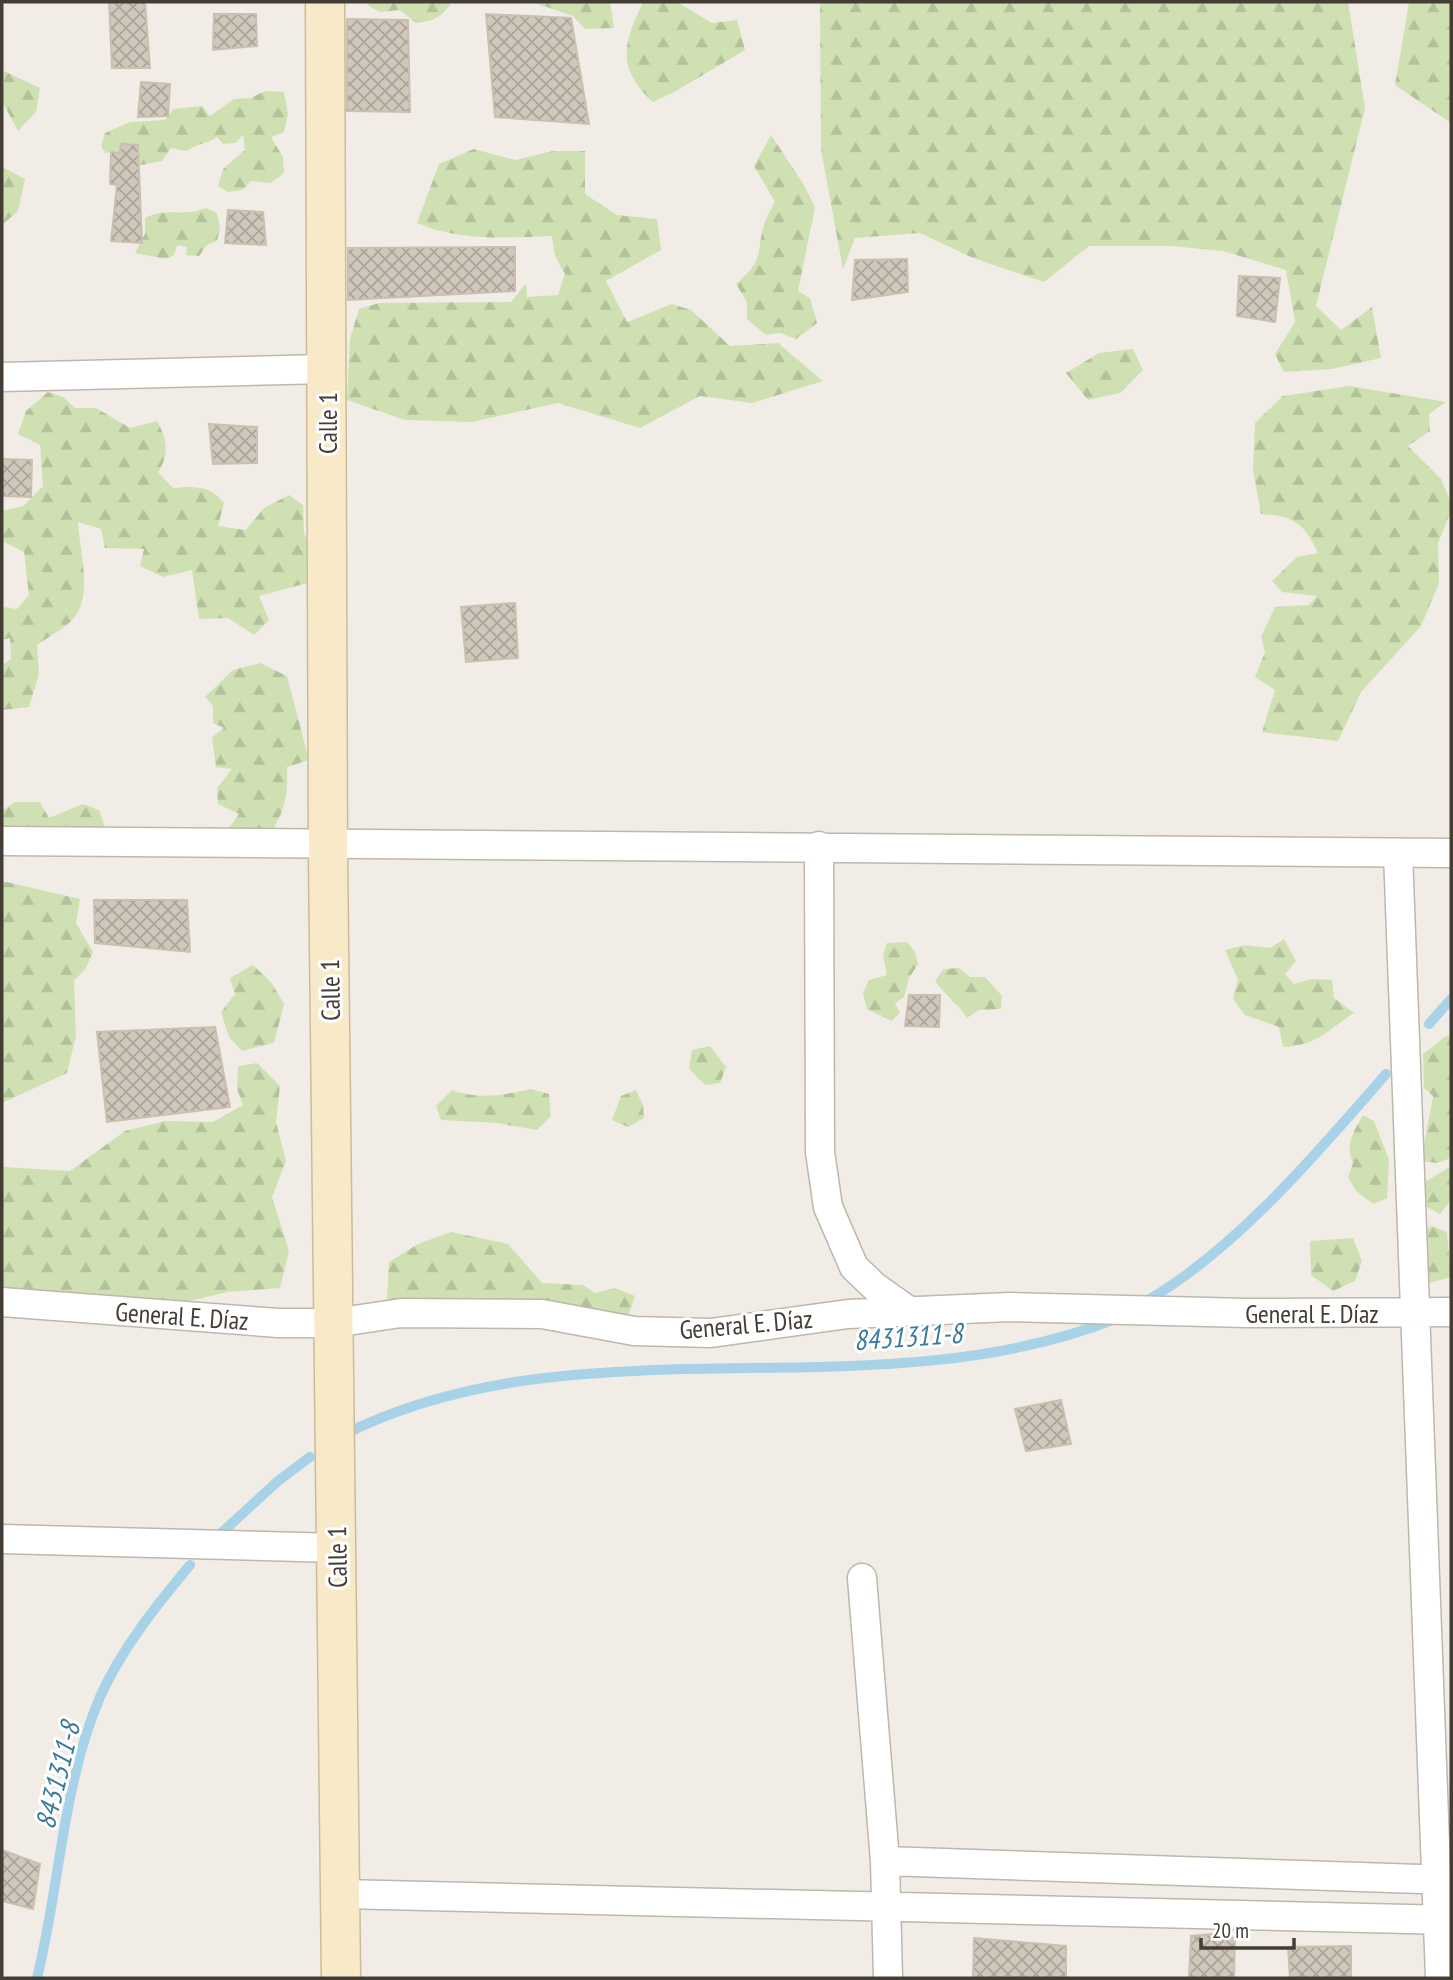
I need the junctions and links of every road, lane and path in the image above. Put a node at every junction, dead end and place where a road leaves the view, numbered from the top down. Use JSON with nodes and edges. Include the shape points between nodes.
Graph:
{"nodes":[{"id":1,"x":325,"y":2,"type":"edge"},
{"id":2,"x":326,"y":369,"type":"junction"},
{"id":3,"x":2,"y":377,"type":"edge"},
{"id":4,"x":2,"y":841,"type":"edge"},
{"id":5,"x":328,"y":842,"type":"junction"},
{"id":6,"x":819,"y":846,"type":"junction"},
{"id":7,"x":1398,"y":853,"type":"junction"},
{"id":8,"x":1451,"y":853,"type":"edge"},
{"id":9,"x":2,"y":1302,"type":"edge"},
{"id":10,"x":909,"y":1311,"type":"junction"},
{"id":11,"x":1416,"y":1312,"type":"junction"},
{"id":12,"x":1451,"y":1312,"type":"edge"},
{"id":13,"x":334,"y":1323,"type":"junction"},
{"id":14,"x":2,"y":1539,"type":"edge"},
{"id":15,"x":337,"y":1548,"type":"junction"},
{"id":16,"x":862,"y":1578,"type":"dead end"},
{"id":17,"x":885,"y":1861,"type":"junction"},
{"id":18,"x":1444,"y":1880,"type":"edge"},
{"id":19,"x":341,"y":1894,"type":"junction"},
{"id":20,"x":887,"y":1909,"type":"junction"},
{"id":21,"x":1445,"y":1920,"type":"edge"},
{"id":22,"x":341,"y":1978,"type":"edge"},
{"id":23,"x":888,"y":1978,"type":"edge"},
{"id":24,"x":1440,"y":1978,"type":"edge"}],
"edges":[{"from":1,"to":2,"type":"street","name":"Calle 1"},
{"from":2,"to":3,"type":"street"},
{"from":2,"to":5,"type":"street","name":"Calle 1"},
{"from":4,"to":5,"type":"street"},
{"from":5,"to":6,"type":"street"},
{"from":5,"to":13,"type":"street","name":"Calle 1"},
{"from":6,"to":7,"type":"street"},
{"from":6,"to":10,"type":"street","via":[[820,1152],[828,1207],[854,1267]]},
{"from":7,"to":8,"type":"street"},
{"from":7,"to":11,"type":"street"},
{"from":9,"to":13,"type":"street","name":"General E. Díaz"},
{"from":10,"to":11,"type":"street","name":"General E. Díaz","via":[[1010,1307]]},
{"from":10,"to":13,"type":"street","name":"General E. Díaz","via":[[848,1314],[711,1333],[634,1331],[542,1314],[401,1313]]},
{"from":11,"to":12,"type":"street","name":"General E. Díaz"},
{"from":11,"to":18,"type":"street"},
{"from":13,"to":15,"type":"street","name":"Calle 1"},
{"from":14,"to":15,"type":"street"},
{"from":15,"to":19,"type":"street","name":"Calle 1"},
{"from":16,"to":17,"type":"street"},
{"from":17,"to":18,"type":"street"},
{"from":17,"to":20,"type":"street"},
{"from":18,"to":21,"type":"street"},
{"from":19,"to":20,"type":"street"},
{"from":19,"to":22,"type":"street","name":"Calle 1"},
{"from":20,"to":21,"type":"street"},
{"from":20,"to":23,"type":"street"},
{"from":21,"to":24,"type":"street"}]}
